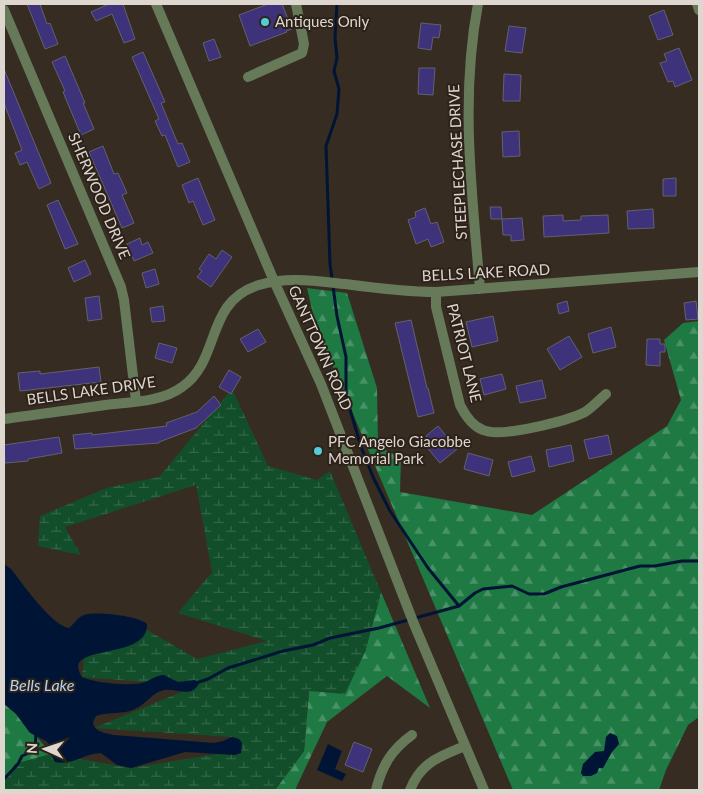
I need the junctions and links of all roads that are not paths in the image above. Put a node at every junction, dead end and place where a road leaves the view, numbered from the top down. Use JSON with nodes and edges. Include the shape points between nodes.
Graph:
{"nodes":[{"id":1,"x":156,"y":4,"type":"edge"},
{"id":2,"x":296,"y":4,"type":"edge"},
{"id":3,"x":478,"y":4,"type":"edge"},
{"id":4,"x":697,"y":4,"type":"edge"},
{"id":5,"x":4,"y":10,"type":"edge"},
{"id":6,"x":699,"y":10,"type":"edge"},
{"id":7,"x":248,"y":78,"type":"dead end"},
{"id":8,"x":699,"y":272,"type":"edge"},
{"id":9,"x":274,"y":281,"type":"junction"},
{"id":10,"x":480,"y":289,"type":"junction"},
{"id":11,"x":436,"y":292,"type":"junction"},
{"id":12,"x":606,"y":394,"type":"dead end"},
{"id":13,"x":136,"y":401,"type":"junction"},
{"id":14,"x":4,"y":419,"type":"edge"},
{"id":15,"x":412,"y":736,"type":"dead end"},
{"id":16,"x":465,"y":746,"type":"junction"},
{"id":17,"x":376,"y":790,"type":"edge"},
{"id":18,"x":410,"y":790,"type":"edge"},
{"id":19,"x":484,"y":790,"type":"edge"}],
"edges":[{"from":1,"to":9,"type":"street","name":"GANTTOWN ROAD"},
{"from":2,"to":7,"type":"street","via":[[304,44],[302,53]]},
{"from":3,"to":10,"type":"street","name":"STEEPLECHASE DRIVE","via":[[467,106]]},
{"from":4,"to":6,"type":"street"},
{"from":5,"to":13,"type":"street","name":"SHERWOOD DRIVE","via":[[121,287]]},
{"from":8,"to":10,"type":"street","name":"BELLS LAKE ROAD"},
{"from":9,"to":11,"type":"street","name":"BELLS LAKE ROAD","via":[[323,281]]},
{"from":9,"to":13,"type":"street","name":"BELLS LAKE DRIVE","via":[[248,290],[230,302],[205,358],[190,382],[170,394]]},
{"from":9,"to":16,"type":"street","name":"GANTTOWN ROAD","via":[[321,384],[409,612]]},
{"from":10,"to":11,"type":"street","name":"BELLS LAKE ROAD"},
{"from":11,"to":12,"type":"street","name":"PATRIOT LANE","via":[[436,307],[460,405],[467,418],[482,430],[516,432],[577,415],[594,406]]},
{"from":13,"to":14,"type":"street","name":"BELLS LAKE DRIVE"},
{"from":15,"to":17,"type":"street","via":[[400,744],[383,767]]},
{"from":16,"to":18,"type":"street","via":[[426,765]]},
{"from":16,"to":19,"type":"street","name":"GANTTOWN ROAD"}]}
